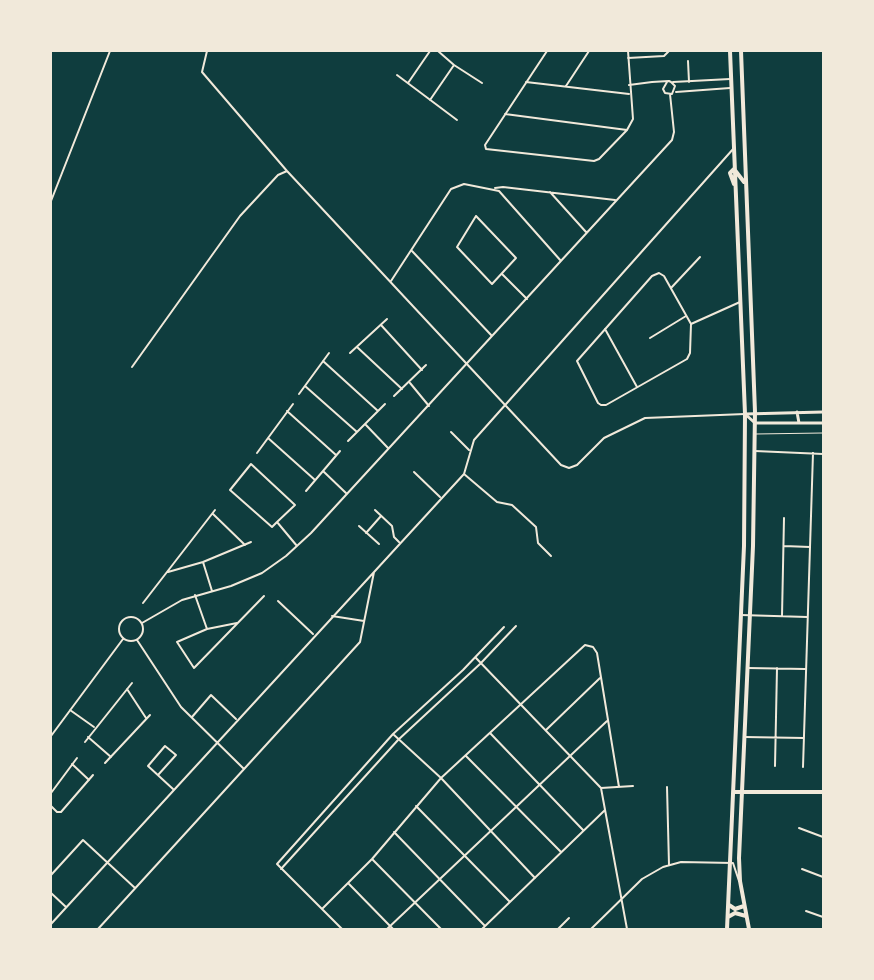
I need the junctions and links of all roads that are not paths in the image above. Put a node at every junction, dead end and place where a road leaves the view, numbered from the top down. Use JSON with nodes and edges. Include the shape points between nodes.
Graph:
{"nodes":[{"id":1,"x":110,"y":51,"type":"edge"},
{"id":2,"x":207,"y":51,"type":"edge"},
{"id":3,"x":430,"y":51,"type":"edge"},
{"id":4,"x":438,"y":51,"type":"edge"},
{"id":5,"x":546,"y":51,"type":"edge"},
{"id":6,"x":589,"y":51,"type":"edge"},
{"id":7,"x":628,"y":51,"type":"edge"},
{"id":8,"x":669,"y":51,"type":"edge"},
{"id":9,"x":730,"y":51,"type":"edge"},
{"id":10,"x":741,"y":51,"type":"edge"},
{"id":11,"x":628,"y":58,"type":"junction"},
{"id":12,"x":688,"y":61,"type":"dead end"},
{"id":13,"x":454,"y":65,"type":"junction"},
{"id":14,"x":397,"y":75,"type":"dead end"},
{"id":15,"x":730,"y":79,"type":"junction"},
{"id":16,"x":526,"y":82,"type":"junction"},
{"id":17,"x":652,"y":82,"type":"junction"},
{"id":18,"x":667,"y":82,"type":"junction"},
{"id":19,"x":673,"y":82,"type":"junction"},
{"id":20,"x":688,"y":82,"type":"junction"},
{"id":21,"x":408,"y":83,"type":"junction"},
{"id":22,"x":482,"y":83,"type":"dead end"},
{"id":23,"x":629,"y":85,"type":"junction"},
{"id":24,"x":566,"y":86,"type":"junction"},
{"id":25,"x":730,"y":88,"type":"junction"},
{"id":26,"x":663,"y":89,"type":"junction"},
{"id":27,"x":742,"y":92,"type":"junction"},
{"id":28,"x":671,"y":93,"type":"junction"},
{"id":29,"x":630,"y":94,"type":"junction"},
{"id":30,"x":430,"y":100,"type":"junction"},
{"id":31,"x":506,"y":114,"type":"junction"},
{"id":32,"x":458,"y":120,"type":"dead end"},
{"id":33,"x":627,"y":130,"type":"junction"},
{"id":34,"x":734,"y":148,"type":"junction"},
{"id":35,"x":735,"y":169,"type":"junction"},
{"id":36,"x":287,"y":171,"type":"junction"},
{"id":37,"x":745,"y":182,"type":"junction"},
{"id":38,"x":495,"y":188,"type":"junction"},
{"id":39,"x":550,"y":192,"type":"junction"},
{"id":40,"x":51,"y":201,"type":"edge"},
{"id":41,"x":616,"y":201,"type":"junction"},
{"id":42,"x":586,"y":233,"type":"junction"},
{"id":43,"x":411,"y":251,"type":"junction"},
{"id":44,"x":700,"y":257,"type":"dead end"},
{"id":45,"x":561,"y":261,"type":"junction"},
{"id":46,"x":502,"y":274,"type":"junction"},
{"id":47,"x":391,"y":281,"type":"junction"},
{"id":48,"x":671,"y":288,"type":"junction"},
{"id":49,"x":527,"y":299,"type":"junction"},
{"id":50,"x":741,"y":301,"type":"junction"},
{"id":51,"x":742,"y":310,"type":"junction"},
{"id":52,"x":686,"y":316,"type":"junction"},
{"id":53,"x":751,"y":317,"type":"junction"},
{"id":54,"x":387,"y":319,"type":"dead end"},
{"id":55,"x":691,"y":324,"type":"junction"},
{"id":56,"x":381,"y":325,"type":"junction"},
{"id":57,"x":605,"y":329,"type":"junction"},
{"id":58,"x":492,"y":336,"type":"junction"},
{"id":59,"x":650,"y":338,"type":"dead end"},
{"id":60,"x":357,"y":347,"type":"junction"},
{"id":61,"x":328,"y":353,"type":"dead end"},
{"id":62,"x":350,"y":353,"type":"dead end"},
{"id":63,"x":323,"y":361,"type":"junction"},
{"id":64,"x":426,"y":365,"type":"dead end"},
{"id":65,"x":467,"y":365,"type":"junction"},
{"id":66,"x":132,"y":367,"type":"dead end"},
{"id":67,"x":422,"y":370,"type":"junction"},
{"id":68,"x":410,"y":383,"type":"junction"},
{"id":69,"x":305,"y":386,"type":"junction"},
{"id":70,"x":637,"y":387,"type":"junction"},
{"id":71,"x":402,"y":389,"type":"junction"},
{"id":72,"x":299,"y":394,"type":"dead end"},
{"id":73,"x":394,"y":396,"type":"dead end"},
{"id":74,"x":293,"y":404,"type":"dead end"},
{"id":75,"x":386,"y":404,"type":"dead end"},
{"id":76,"x":429,"y":405,"type":"junction"},
{"id":77,"x":506,"y":406,"type":"junction"},
{"id":78,"x":287,"y":411,"type":"junction"},
{"id":79,"x":378,"y":411,"type":"junction"},
{"id":80,"x":755,"y":412,"type":"junction"},
{"id":81,"x":797,"y":412,"type":"junction"},
{"id":82,"x":823,"y":412,"type":"edge"},
{"id":83,"x":745,"y":414,"type":"junction"},
{"id":84,"x":755,"y":423,"type":"junction"},
{"id":85,"x":799,"y":423,"type":"junction"},
{"id":86,"x":823,"y":423,"type":"edge"},
{"id":87,"x":365,"y":424,"type":"junction"},
{"id":88,"x":357,"y":432,"type":"junction"},
{"id":89,"x":451,"y":432,"type":"dead end"},
{"id":90,"x":823,"y":433,"type":"edge"},
{"id":91,"x":755,"y":434,"type":"junction"},
{"id":92,"x":268,"y":438,"type":"junction"},
{"id":93,"x":348,"y":441,"type":"dead end"},
{"id":94,"x":389,"y":449,"type":"junction"},
{"id":95,"x":470,"y":450,"type":"junction"},
{"id":96,"x":340,"y":451,"type":"dead end"},
{"id":97,"x":754,"y":451,"type":"junction"},
{"id":98,"x":256,"y":453,"type":"dead end"},
{"id":99,"x":813,"y":453,"type":"junction"},
{"id":100,"x":823,"y":454,"type":"edge"},
{"id":101,"x":336,"y":456,"type":"junction"},
{"id":102,"x":323,"y":471,"type":"junction"},
{"id":103,"x":414,"y":472,"type":"dead end"},
{"id":104,"x":464,"y":474,"type":"junction"},
{"id":105,"x":315,"y":480,"type":"junction"},
{"id":106,"x":306,"y":491,"type":"dead end"},
{"id":107,"x":347,"y":494,"type":"junction"},
{"id":108,"x":441,"y":498,"type":"junction"},
{"id":109,"x":215,"y":510,"type":"dead end"},
{"id":110,"x":375,"y":510,"type":"dead end"},
{"id":111,"x":213,"y":514,"type":"junction"},
{"id":112,"x":381,"y":516,"type":"junction"},
{"id":113,"x":784,"y":518,"type":"dead end"},
{"id":114,"x":277,"y":522,"type":"junction"},
{"id":115,"x":358,"y":526,"type":"dead end"},
{"id":116,"x":366,"y":533,"type":"junction"},
{"id":117,"x":251,"y":542,"type":"dead end"},
{"id":118,"x":399,"y":542,"type":"junction"},
{"id":119,"x":378,"y":544,"type":"dead end"},
{"id":120,"x":245,"y":545,"type":"junction"},
{"id":121,"x":297,"y":546,"type":"junction"},
{"id":122,"x":784,"y":546,"type":"junction"},
{"id":123,"x":810,"y":547,"type":"junction"},
{"id":124,"x":551,"y":556,"type":"dead end"},
{"id":125,"x":203,"y":562,"type":"junction"},
{"id":126,"x":375,"y":569,"type":"junction"},
{"id":127,"x":168,"y":572,"type":"junction"},
{"id":128,"x":212,"y":591,"type":"junction"},
{"id":129,"x":195,"y":595,"type":"junction"},
{"id":130,"x":264,"y":596,"type":"dead end"},
{"id":131,"x":278,"y":601,"type":"dead end"},
{"id":132,"x":143,"y":603,"type":"dead end"},
{"id":133,"x":741,"y":615,"type":"junction"},
{"id":134,"x":750,"y":615,"type":"junction"},
{"id":135,"x":332,"y":616,"type":"junction"},
{"id":136,"x":782,"y":616,"type":"junction"},
{"id":137,"x":808,"y":617,"type":"junction"},
{"id":138,"x":365,"y":621,"type":"junction"},
{"id":139,"x":238,"y":622,"type":"junction"},
{"id":140,"x":142,"y":623,"type":"junction"},
{"id":141,"x":516,"y":626,"type":"dead end"},
{"id":142,"x":504,"y":627,"type":"dead end"},
{"id":143,"x":207,"y":629,"type":"junction"},
{"id":144,"x":314,"y":635,"type":"junction"},
{"id":145,"x":123,"y":639,"type":"junction"},
{"id":146,"x":137,"y":640,"type":"junction"},
{"id":147,"x":476,"y":658,"type":"junction"},
{"id":148,"x":480,"y":664,"type":"junction"},
{"id":149,"x":748,"y":668,"type":"junction"},
{"id":150,"x":777,"y":668,"type":"junction"},
{"id":151,"x":807,"y":669,"type":"junction"},
{"id":152,"x":601,"y":677,"type":"junction"},
{"id":153,"x":132,"y":684,"type":"dead end"},
{"id":154,"x":128,"y":689,"type":"junction"},
{"id":155,"x":520,"y":704,"type":"junction"},
{"id":156,"x":70,"y":710,"type":"junction"},
{"id":157,"x":150,"y":715,"type":"dead end"},
{"id":158,"x":192,"y":717,"type":"junction"},
{"id":159,"x":146,"y":718,"type":"junction"},
{"id":160,"x":237,"y":720,"type":"junction"},
{"id":161,"x":608,"y":720,"type":"junction"},
{"id":162,"x":94,"y":727,"type":"junction"},
{"id":163,"x":546,"y":730,"type":"junction"},
{"id":164,"x":490,"y":733,"type":"junction"},
{"id":165,"x":393,"y":734,"type":"junction"},
{"id":166,"x":51,"y":736,"type":"edge"},
{"id":167,"x":88,"y":737,"type":"junction"},
{"id":168,"x":745,"y":737,"type":"junction"},
{"id":169,"x":776,"y":737,"type":"junction"},
{"id":170,"x":804,"y":738,"type":"junction"},
{"id":171,"x":398,"y":740,"type":"junction"},
{"id":172,"x":85,"y":742,"type":"dead end"},
{"id":173,"x":216,"y":742,"type":"junction"},
{"id":174,"x":466,"y":755,"type":"junction"},
{"id":175,"x":571,"y":756,"type":"junction"},
{"id":176,"x":111,"y":757,"type":"junction"},
{"id":177,"x":76,"y":758,"type":"dead end"},
{"id":178,"x":105,"y":763,"type":"dead end"},
{"id":179,"x":72,"y":764,"type":"junction"},
{"id":180,"x":775,"y":766,"type":"dead end"},
{"id":181,"x":803,"y":767,"type":"dead end"},
{"id":182,"x":244,"y":770,"type":"junction"},
{"id":183,"x":93,"y":775,"type":"dead end"},
{"id":184,"x":158,"y":775,"type":"junction"},
{"id":185,"x":441,"y":778,"type":"junction"},
{"id":186,"x":88,"y":780,"type":"junction"},
{"id":187,"x":51,"y":783,"type":"edge"},
{"id":188,"x":540,"y":785,"type":"junction"},
{"id":189,"x":56,"y":786,"type":"junction"},
{"id":190,"x":633,"y":786,"type":"dead end"},
{"id":191,"x":619,"y":787,"type":"junction"},
{"id":192,"x":667,"y":787,"type":"dead end"},
{"id":193,"x":601,"y":788,"type":"junction"},
{"id":194,"x":173,"y":789,"type":"junction"},
{"id":195,"x":733,"y":792,"type":"junction"},
{"id":196,"x":743,"y":792,"type":"junction"},
{"id":197,"x":823,"y":792,"type":"edge"},
{"id":198,"x":51,"y":794,"type":"edge"},
{"id":199,"x":51,"y":806,"type":"edge"},
{"id":200,"x":416,"y":806,"type":"junction"},
{"id":201,"x":516,"y":807,"type":"junction"},
{"id":202,"x":606,"y":809,"type":"junction"},
{"id":203,"x":799,"y":828,"type":"dead end"},
{"id":204,"x":490,"y":829,"type":"junction"},
{"id":205,"x":584,"y":830,"type":"junction"},
{"id":206,"x":394,"y":832,"type":"junction"},
{"id":207,"x":823,"y":837,"type":"edge"},
{"id":208,"x":561,"y":852,"type":"junction"},
{"id":209,"x":464,"y":854,"type":"junction"},
{"id":210,"x":372,"y":859,"type":"junction"},
{"id":211,"x":107,"y":862,"type":"junction"},
{"id":212,"x":730,"y":863,"type":"junction"},
{"id":213,"x":669,"y":865,"type":"junction"},
{"id":214,"x":281,"y":869,"type":"junction"},
{"id":215,"x":802,"y":869,"type":"dead end"},
{"id":216,"x":51,"y":875,"type":"edge"},
{"id":217,"x":823,"y":877,"type":"edge"},
{"id":218,"x":440,"y":878,"type":"junction"},
{"id":219,"x":535,"y":878,"type":"junction"},
{"id":220,"x":740,"y":881,"type":"junction"},
{"id":221,"x":349,"y":884,"type":"junction"},
{"id":222,"x":135,"y":888,"type":"junction"},
{"id":223,"x":51,"y":893,"type":"edge"},
{"id":224,"x":622,"y":898,"type":"junction"},
{"id":225,"x":510,"y":902,"type":"junction"},
{"id":226,"x":414,"y":903,"type":"junction"},
{"id":227,"x":728,"y":905,"type":"junction"},
{"id":228,"x":744,"y":905,"type":"junction"},
{"id":229,"x":66,"y":907,"type":"junction"},
{"id":230,"x":322,"y":909,"type":"junction"},
{"id":231,"x":806,"y":911,"type":"dead end"},
{"id":232,"x":746,"y":916,"type":"junction"},
{"id":233,"x":823,"y":917,"type":"edge"},
{"id":234,"x":569,"y":918,"type":"dead end"},
{"id":235,"x":728,"y":918,"type":"junction"},
{"id":236,"x":51,"y":924,"type":"edge"},
{"id":237,"x":392,"y":927,"type":"edge"},
{"id":238,"x":483,"y":928,"type":"edge"},
{"id":239,"x":98,"y":929,"type":"edge"},
{"id":240,"x":342,"y":929,"type":"edge"},
{"id":241,"x":387,"y":929,"type":"edge"},
{"id":242,"x":441,"y":929,"type":"edge"},
{"id":243,"x":558,"y":929,"type":"edge"},
{"id":244,"x":591,"y":929,"type":"edge"},
{"id":245,"x":627,"y":929,"type":"edge"},
{"id":246,"x":727,"y":929,"type":"edge"},
{"id":247,"x":749,"y":929,"type":"edge"}],
"edges":[{"from":1,"to":40,"type":"street"},
{"from":2,"to":36,"type":"street","via":[[202,72]]},
{"from":3,"to":21,"type":"street"},
{"from":4,"to":13,"type":"street"},
{"from":5,"to":16,"type":"street"},
{"from":6,"to":24,"type":"street"},
{"from":7,"to":11,"type":"street"},
{"from":8,"to":11,"type":"street","via":[[664,56]]},
{"from":9,"to":15,"type":"main road"},
{"from":10,"to":27,"type":"main road"},
{"from":11,"to":23,"type":"street"},
{"from":12,"to":20,"type":"street"},
{"from":13,"to":22,"type":"street"},
{"from":13,"to":30,"type":"street"},
{"from":14,"to":21,"type":"street"},
{"from":15,"to":20,"type":"street"},
{"from":15,"to":25,"type":"main road"},
{"from":15,"to":27,"type":"main road"},
{"from":16,"to":24,"type":"street"},
{"from":16,"to":31,"type":"street"},
{"from":17,"to":18,"type":"street"},
{"from":17,"to":23,"type":"street"},
{"from":17,"to":26,"type":"street"},
{"from":18,"to":19,"type":"street"},
{"from":18,"to":26,"type":"street"},
{"from":19,"to":20,"type":"street"},
{"from":19,"to":28,"type":"street","via":[[675,89]]},
{"from":21,"to":30,"type":"street"},
{"from":23,"to":29,"type":"street"},
{"from":24,"to":29,"type":"street"},
{"from":25,"to":28,"type":"street"},
{"from":25,"to":34,"type":"main road"},
{"from":26,"to":28,"type":"street"},
{"from":27,"to":37,"type":"main road"},
{"from":28,"to":41,"type":"street","via":[[673,138]]},
{"from":29,"to":33,"type":"street","via":[[633,119]]},
{"from":30,"to":32,"type":"street"},
{"from":31,"to":33,"type":"street"},
{"from":31,"to":33,"type":"street","via":[[486,149],[594,161]]},
{"from":34,"to":35,"type":"main road"},
{"from":34,"to":77,"type":"street"},
{"from":35,"to":37,"type":"main road"},
{"from":35,"to":50,"type":"main road"},
{"from":36,"to":47,"type":"street"},
{"from":36,"to":66,"type":"street","via":[[272,181],[240,216]]},
{"from":37,"to":53,"type":"main road"},
{"from":38,"to":39,"type":"street"},
{"from":38,"to":43,"type":"street","via":[[455,185]]},
{"from":38,"to":45,"type":"street"},
{"from":39,"to":41,"type":"street"},
{"from":39,"to":42,"type":"street"},
{"from":41,"to":42,"type":"street"},
{"from":42,"to":45,"type":"street"},
{"from":43,"to":47,"type":"street"},
{"from":43,"to":58,"type":"street"},
{"from":44,"to":48,"type":"street"},
{"from":45,"to":49,"type":"street"},
{"from":46,"to":46,"type":"street","via":[[516,258],[476,216],[457,247],[492,284]]},
{"from":46,"to":49,"type":"street"},
{"from":47,"to":65,"type":"street"},
{"from":48,"to":52,"type":"street"},
{"from":48,"to":57,"type":"street","via":[[662,274],[654,274]]},
{"from":49,"to":58,"type":"street"},
{"from":50,"to":51,"type":"main road"},
{"from":50,"to":55,"type":"street"},
{"from":51,"to":53,"type":"main road"},
{"from":51,"to":83,"type":"main road"},
{"from":52,"to":55,"type":"street"},
{"from":52,"to":59,"type":"street"},
{"from":53,"to":80,"type":"main road"},
{"from":54,"to":56,"type":"street"},
{"from":55,"to":70,"type":"street","via":[[687,359]]},
{"from":56,"to":60,"type":"street"},
{"from":56,"to":67,"type":"street"},
{"from":57,"to":70,"type":"street"},
{"from":57,"to":70,"type":"street","via":[[579,357],[578,364],[598,403],[606,405]]},
{"from":58,"to":65,"type":"street"},
{"from":60,"to":62,"type":"street"},
{"from":60,"to":71,"type":"street"},
{"from":61,"to":63,"type":"street"},
{"from":63,"to":69,"type":"street"},
{"from":63,"to":79,"type":"street"},
{"from":64,"to":67,"type":"street"},
{"from":65,"to":76,"type":"street"},
{"from":65,"to":77,"type":"street"},
{"from":67,"to":68,"type":"street"},
{"from":68,"to":71,"type":"street"},
{"from":68,"to":76,"type":"street"},
{"from":69,"to":72,"type":"street"},
{"from":69,"to":88,"type":"street"},
{"from":71,"to":73,"type":"street"},
{"from":74,"to":78,"type":"street"},
{"from":75,"to":79,"type":"street"},
{"from":76,"to":94,"type":"street"},
{"from":77,"to":83,"type":"street","via":[[561,465],[573,467],[598,442],[639,419],[659,415]]},
{"from":77,"to":95,"type":"street","via":[[474,440]]},
{"from":78,"to":92,"type":"street"},
{"from":78,"to":101,"type":"street"},
{"from":79,"to":87,"type":"street"},
{"from":80,"to":81,"type":"main road"},
{"from":80,"to":83,"type":"main road"},
{"from":80,"to":84,"type":"main road"},
{"from":81,"to":82,"type":"main road"},
{"from":81,"to":85,"type":"main road"},
{"from":83,"to":84,"type":"main road"},
{"from":83,"to":133,"type":"main road"},
{"from":84,"to":85,"type":"main road"},
{"from":84,"to":91,"type":"main road"},
{"from":85,"to":86,"type":"main road"},
{"from":87,"to":88,"type":"street"},
{"from":87,"to":94,"type":"street"},
{"from":88,"to":93,"type":"street"},
{"from":89,"to":95,"type":"street"},
{"from":90,"to":91,"type":"lane"},
{"from":91,"to":97,"type":"main road"},
{"from":92,"to":98,"type":"street"},
{"from":92,"to":105,"type":"street"},
{"from":94,"to":107,"type":"street"},
{"from":95,"to":104,"type":"street"},
{"from":96,"to":101,"type":"street"},
{"from":97,"to":99,"type":"street"},
{"from":97,"to":134,"type":"main road"},
{"from":99,"to":100,"type":"street"},
{"from":99,"to":123,"type":"street"},
{"from":101,"to":102,"type":"street"},
{"from":102,"to":105,"type":"street"},
{"from":102,"to":107,"type":"street"},
{"from":103,"to":108,"type":"street"},
{"from":104,"to":108,"type":"street"},
{"from":104,"to":124,"type":"street","via":[[536,527],[538,543]]},
{"from":105,"to":106,"type":"street"},
{"from":107,"to":121,"type":"street"},
{"from":108,"to":118,"type":"street"},
{"from":109,"to":111,"type":"street"},
{"from":110,"to":112,"type":"street"},
{"from":111,"to":120,"type":"street"},
{"from":111,"to":127,"type":"street"},
{"from":112,"to":116,"type":"street"},
{"from":112,"to":118,"type":"street","via":[[392,526]]},
{"from":113,"to":122,"type":"street"},
{"from":114,"to":114,"type":"street","via":[[296,505],[251,464],[230,490],[272,527]]},
{"from":114,"to":121,"type":"street"},
{"from":115,"to":116,"type":"street"},
{"from":116,"to":119,"type":"street"},
{"from":117,"to":120,"type":"street"},
{"from":118,"to":126,"type":"street"},
{"from":120,"to":125,"type":"street"},
{"from":121,"to":128,"type":"street","via":[[262,573]]},
{"from":122,"to":123,"type":"street"},
{"from":122,"to":136,"type":"street"},
{"from":123,"to":137,"type":"street"},
{"from":125,"to":127,"type":"street"},
{"from":125,"to":128,"type":"street"},
{"from":126,"to":135,"type":"street"},
{"from":126,"to":138,"type":"street"},
{"from":127,"to":132,"type":"street"},
{"from":128,"to":129,"type":"street"},
{"from":129,"to":140,"type":"street","via":[[163,608]]},
{"from":129,"to":143,"type":"street"},
{"from":130,"to":139,"type":"street"},
{"from":131,"to":144,"type":"street"},
{"from":133,"to":134,"type":"street"},
{"from":133,"to":195,"type":"main road"},
{"from":134,"to":136,"type":"street"},
{"from":134,"to":149,"type":"main road"},
{"from":135,"to":138,"type":"street"},
{"from":135,"to":144,"type":"street"},
{"from":136,"to":137,"type":"street"},
{"from":137,"to":151,"type":"street"},
{"from":138,"to":182,"type":"street","via":[[360,642]]},
{"from":139,"to":143,"type":"street"},
{"from":139,"to":143,"type":"street","via":[[194,668],[177,642]]},
{"from":140,"to":145,"type":"street","via":[[133,617],[122,620],[118,630]]},
{"from":140,"to":146,"type":"street"},
{"from":141,"to":148,"type":"street"},
{"from":142,"to":147,"type":"street"},
{"from":144,"to":160,"type":"street"},
{"from":145,"to":146,"type":"street"},
{"from":145,"to":156,"type":"street"},
{"from":146,"to":158,"type":"street","via":[[181,707]]},
{"from":147,"to":148,"type":"street"},
{"from":147,"to":165,"type":"street"},
{"from":148,"to":155,"type":"street"},
{"from":148,"to":171,"type":"street"},
{"from":149,"to":150,"type":"street"},
{"from":149,"to":168,"type":"main road"},
{"from":150,"to":151,"type":"street"},
{"from":150,"to":169,"type":"street"},
{"from":151,"to":170,"type":"street"},
{"from":152,"to":155,"type":"street","via":[[596,651],[583,646]]},
{"from":152,"to":161,"type":"street"},
{"from":152,"to":163,"type":"street"},
{"from":153,"to":154,"type":"street"},
{"from":154,"to":159,"type":"street"},
{"from":154,"to":162,"type":"street"},
{"from":155,"to":163,"type":"street"},
{"from":155,"to":164,"type":"street"},
{"from":156,"to":162,"type":"street"},
{"from":156,"to":166,"type":"street"},
{"from":157,"to":159,"type":"street"},
{"from":158,"to":160,"type":"street","via":[[211,695]]},
{"from":158,"to":173,"type":"street"},
{"from":159,"to":176,"type":"street"},
{"from":160,"to":173,"type":"street"},
{"from":161,"to":175,"type":"street"},
{"from":161,"to":191,"type":"street"},
{"from":162,"to":167,"type":"street"},
{"from":163,"to":175,"type":"street"},
{"from":164,"to":174,"type":"street"},
{"from":164,"to":188,"type":"street"},
{"from":165,"to":171,"type":"street"},
{"from":165,"to":214,"type":"street","via":[[277,864]]},
{"from":167,"to":172,"type":"street"},
{"from":167,"to":176,"type":"street"},
{"from":168,"to":169,"type":"street"},
{"from":168,"to":196,"type":"main road"},
{"from":169,"to":170,"type":"street"},
{"from":169,"to":180,"type":"street"},
{"from":170,"to":181,"type":"street"},
{"from":171,"to":185,"type":"street"},
{"from":171,"to":214,"type":"street"},
{"from":173,"to":182,"type":"street"},
{"from":173,"to":194,"type":"street"},
{"from":174,"to":185,"type":"street"},
{"from":174,"to":201,"type":"street"},
{"from":175,"to":188,"type":"street"},
{"from":175,"to":193,"type":"street"},
{"from":176,"to":178,"type":"street"},
{"from":177,"to":179,"type":"street"},
{"from":179,"to":186,"type":"street"},
{"from":179,"to":189,"type":"street"},
{"from":182,"to":222,"type":"street"},
{"from":183,"to":186,"type":"street"},
{"from":184,"to":184,"type":"street","via":[[147,765],[165,746],[176,755]]},
{"from":184,"to":194,"type":"street"},
{"from":185,"to":200,"type":"street"},
{"from":185,"to":204,"type":"street"},
{"from":186,"to":199,"type":"street","via":[[61,813]]},
{"from":187,"to":189,"type":"street"},
{"from":188,"to":201,"type":"street"},
{"from":188,"to":205,"type":"street"},
{"from":189,"to":198,"type":"street"},
{"from":190,"to":191,"type":"street"},
{"from":191,"to":193,"type":"street"},
{"from":192,"to":213,"type":"street"},
{"from":193,"to":202,"type":"street"},
{"from":194,"to":211,"type":"street"},
{"from":195,"to":196,"type":"main road"},
{"from":195,"to":212,"type":"main road"},
{"from":196,"to":197,"type":"main road"},
{"from":196,"to":220,"type":"main road"},
{"from":200,"to":206,"type":"street"},
{"from":200,"to":209,"type":"street"},
{"from":201,"to":204,"type":"street"},
{"from":201,"to":208,"type":"street"},
{"from":202,"to":205,"type":"street"},
{"from":202,"to":224,"type":"street"},
{"from":203,"to":207,"type":"street"},
{"from":204,"to":209,"type":"street"},
{"from":204,"to":219,"type":"street"},
{"from":205,"to":208,"type":"street"},
{"from":206,"to":210,"type":"street"},
{"from":206,"to":218,"type":"street"},
{"from":208,"to":219,"type":"street"},
{"from":209,"to":218,"type":"street"},
{"from":209,"to":225,"type":"street"},
{"from":210,"to":221,"type":"street"},
{"from":210,"to":226,"type":"street"},
{"from":211,"to":216,"type":"street","via":[[83,840]]},
{"from":211,"to":222,"type":"street"},
{"from":211,"to":229,"type":"street"},
{"from":212,"to":213,"type":"street"},
{"from":212,"to":220,"type":"street","via":[[734,864]]},
{"from":212,"to":227,"type":"main road"},
{"from":213,"to":224,"type":"street","via":[[648,874]]},
{"from":214,"to":230,"type":"street"},
{"from":215,"to":217,"type":"street"},
{"from":218,"to":226,"type":"street"},
{"from":218,"to":238,"type":"street"},
{"from":219,"to":225,"type":"street"},
{"from":220,"to":228,"type":"main road"},
{"from":221,"to":230,"type":"street"},
{"from":221,"to":237,"type":"street"},
{"from":222,"to":239,"type":"street"},
{"from":223,"to":229,"type":"street"},
{"from":224,"to":244,"type":"street"},
{"from":224,"to":245,"type":"street"},
{"from":225,"to":238,"type":"street"},
{"from":226,"to":237,"type":"street"},
{"from":226,"to":242,"type":"street"},
{"from":227,"to":228,"type":"main road","via":[[735,909]]},
{"from":227,"to":235,"type":"main road"},
{"from":228,"to":232,"type":"main road"},
{"from":229,"to":236,"type":"street"},
{"from":230,"to":240,"type":"street"},
{"from":231,"to":233,"type":"street"},
{"from":232,"to":235,"type":"main road","via":[[735,913]]},
{"from":232,"to":247,"type":"main road"},
{"from":234,"to":243,"type":"street"},
{"from":235,"to":246,"type":"main road"},
{"from":237,"to":241,"type":"street"}]}
